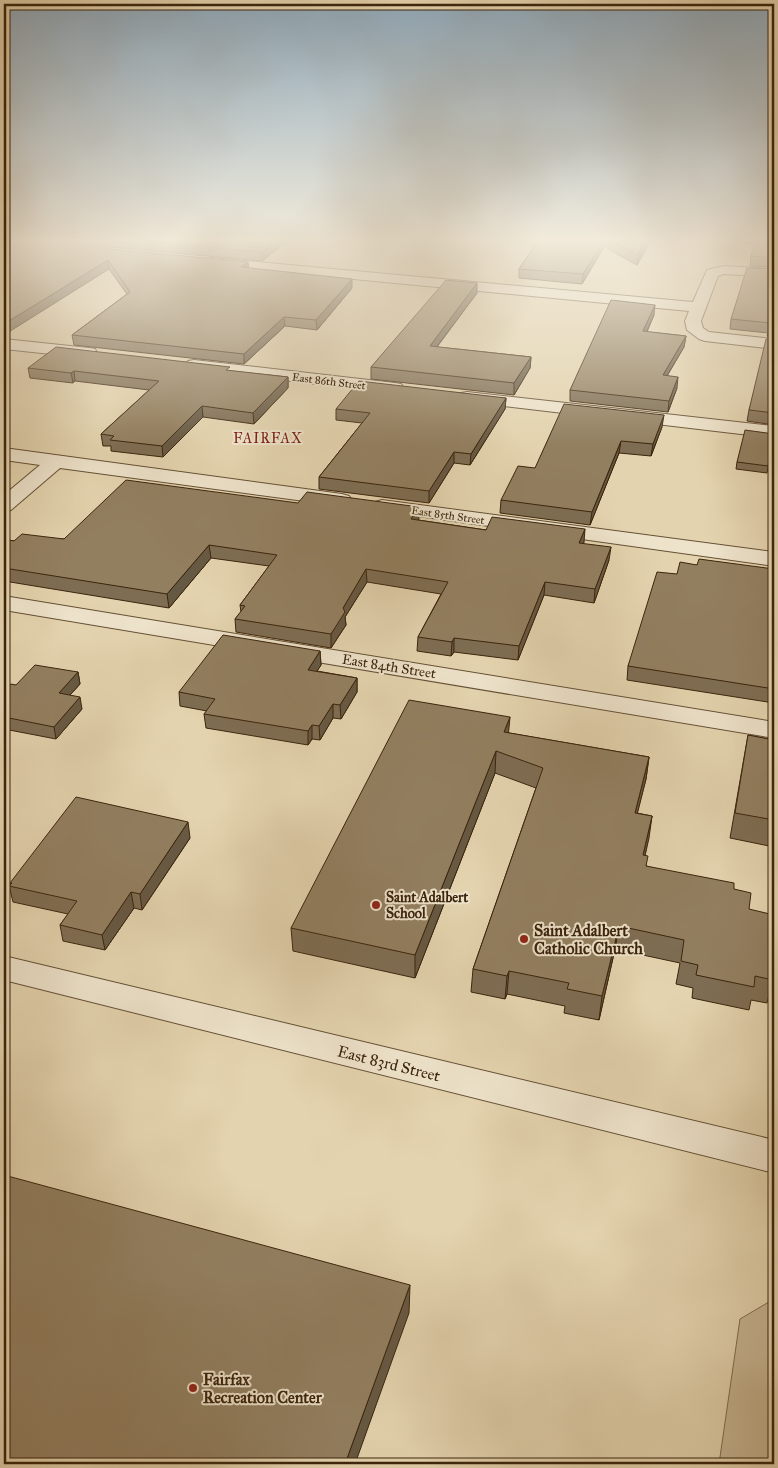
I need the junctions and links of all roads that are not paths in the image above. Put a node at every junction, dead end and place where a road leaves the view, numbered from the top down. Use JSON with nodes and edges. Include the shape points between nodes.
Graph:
{"nodes":[{"id":1,"x":693,"y":308,"type":"edge"},
{"id":2,"x":698,"y":308,"type":"joint"},
{"id":3,"x":4,"y":344,"type":"edge"},
{"id":4,"x":774,"y":344,"type":"edge"},
{"id":5,"x":102,"y":355,"type":"edge"},
{"id":6,"x":182,"y":364,"type":"edge"},
{"id":7,"x":409,"y":390,"type":"edge"},
{"id":8,"x":448,"y":394,"type":"edge"},
{"id":9,"x":774,"y":432,"type":"edge"},
{"id":10,"x":4,"y":454,"type":"edge"},
{"id":11,"x":56,"y":462,"type":"junction"},
{"id":12,"x":4,"y":506,"type":"edge"},
{"id":13,"x":774,"y":559,"type":"edge"},
{"id":14,"x":4,"y":603,"type":"edge"},
{"id":15,"x":774,"y":730,"type":"edge"},
{"id":16,"x":4,"y":968,"type":"edge"},
{"id":17,"x":774,"y":1157,"type":"edge"}],
"edges":[{"from":1,"to":2,"type":"street"},
{"from":2,"to":4,"type":"street","via":[[693,321],[695,330],[705,336]]},
{"from":3,"to":5,"type":"street"},
{"from":6,"to":7,"type":"street","name":"East 86th Street"},
{"from":8,"to":9,"type":"street"},
{"from":10,"to":11,"type":"street","name":"East 85th Street"},
{"from":11,"to":12,"type":"street"},
{"from":11,"to":13,"type":"street","name":"East 85th Street"},
{"from":14,"to":15,"type":"street","name":"East 84th Street"},
{"from":16,"to":17,"type":"street","name":"East 83rd Street"}]}
